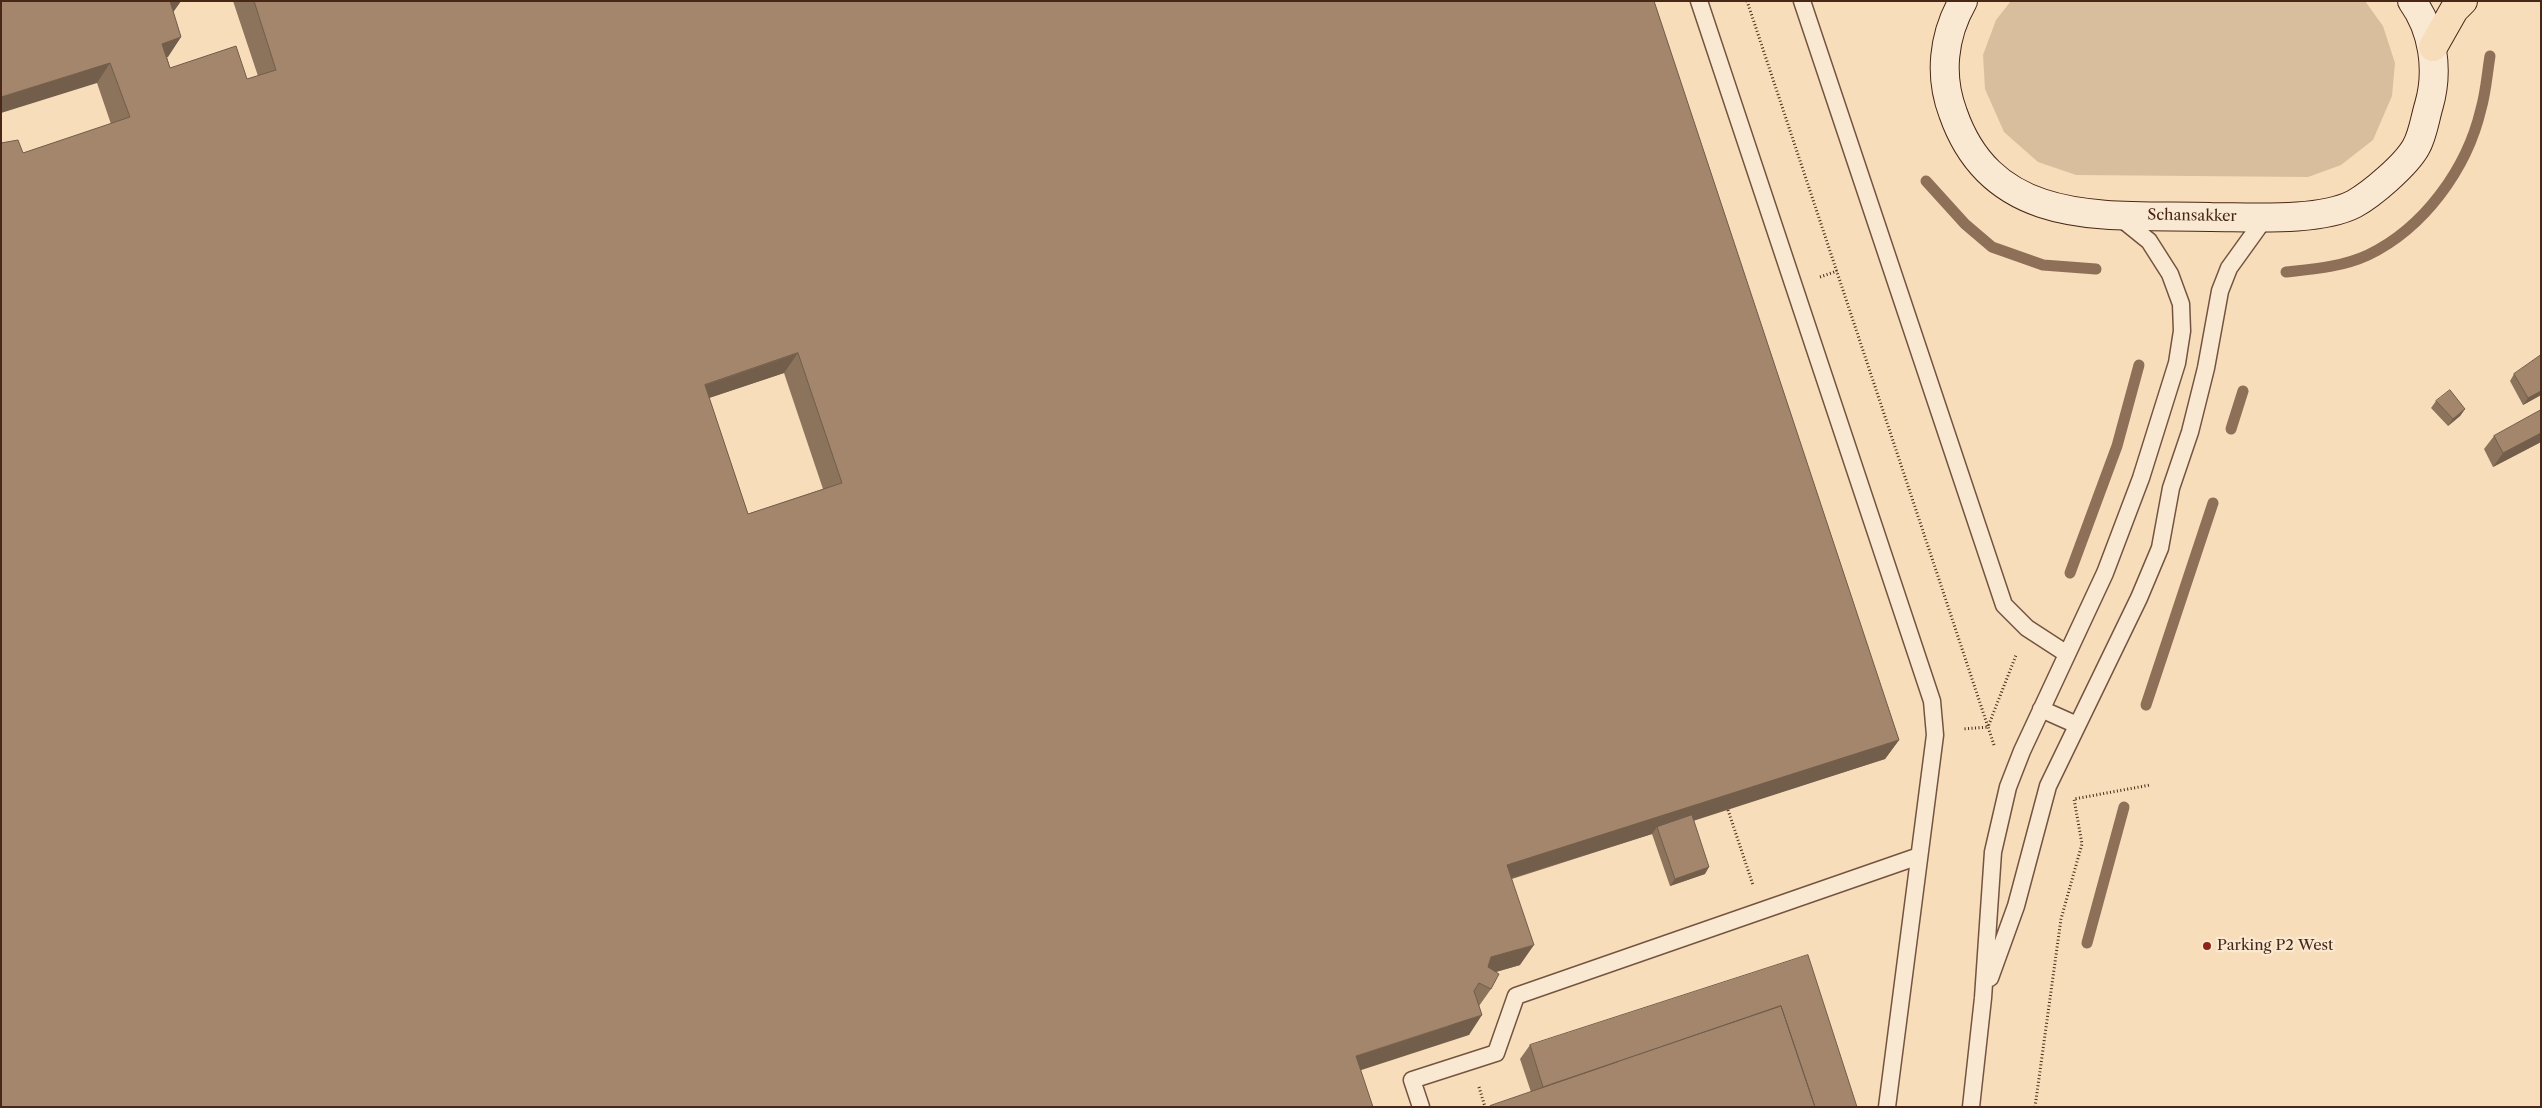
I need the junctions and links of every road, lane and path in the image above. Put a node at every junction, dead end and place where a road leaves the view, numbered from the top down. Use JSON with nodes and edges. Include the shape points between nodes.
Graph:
{"nodes":[{"id":1,"x":1699,"y":1,"type":"edge"},
{"id":2,"x":1747,"y":1,"type":"edge"},
{"id":3,"x":1802,"y":1,"type":"edge"},
{"id":4,"x":1962,"y":1,"type":"edge"},
{"id":5,"x":2412,"y":1,"type":"edge"},
{"id":6,"x":2463,"y":1,"type":"edge"},
{"id":7,"x":2433,"y":47,"type":"junction"},
{"id":8,"x":2116,"y":214,"type":"junction"},
{"id":9,"x":2265,"y":218,"type":"junction"},
{"id":10,"x":2018,"y":652,"type":"dead end"},
{"id":11,"x":2067,"y":654,"type":"junction"},
{"id":12,"x":2041,"y":709,"type":"junction"},
{"id":13,"x":2077,"y":725,"type":"junction"},
{"id":14,"x":1988,"y":727,"type":"junction"},
{"id":15,"x":1958,"y":730,"type":"dead end"},
{"id":16,"x":1997,"y":755,"type":"dead end"},
{"id":17,"x":2150,"y":785,"type":"dead end"},
{"id":18,"x":1728,"y":810,"type":"edge"},
{"id":19,"x":1919,"y":856,"type":"junction"},
{"id":20,"x":1756,"y":894,"type":"dead end"},
{"id":21,"x":1983,"y":998,"type":"junction"},
{"id":22,"x":1421,"y":1107,"type":"edge"},
{"id":23,"x":1887,"y":1107,"type":"edge"},
{"id":24,"x":1971,"y":1107,"type":"edge"},
{"id":25,"x":2035,"y":1107,"type":"edge"}],
"edges":[{"from":1,"to":19,"type":"lane","via":[[1932,701],[1935,735]]},
{"from":2,"to":14,"type":"path"},
{"from":3,"to":11,"type":"lane","via":[[2004,605],[2027,628]]},
{"from":4,"to":8,"type":"street","name":"Schansakker","via":[[1944,57],[1947,96],[1957,126],[1981,164],[2006,187],[2041,204],[2078,214]]},
{"from":5,"to":7,"type":"street","name":"Schansakker"},
{"from":6,"to":7,"type":"highway","via":[[2454,10]]},
{"from":7,"to":9,"type":"street","name":"Schansakker","via":[[2432,92],[2416,147],[2382,185],[2352,204],[2312,215]]},
{"from":8,"to":9,"type":"street","name":"Schansakker"},
{"from":8,"to":11,"type":"lane","via":[[2149,241],[2170,274],[2181,304],[2182,331],[2177,363],[2141,478],[2105,573]]},
{"from":9,"to":13,"type":"lane","via":[[2229,268],[2220,291],[2206,368],[2190,432],[2171,488],[2160,548]]},
{"from":10,"to":14,"type":"path"},
{"from":11,"to":12,"type":"lane"},
{"from":12,"to":13,"type":"lane"},
{"from":12,"to":21,"type":"lane","via":[[2008,787],[1993,852]]},
{"from":13,"to":21,"type":"lane","via":[[2048,786],[2016,906]]},
{"from":14,"to":15,"type":"path"},
{"from":14,"to":16,"type":"path"},
{"from":17,"to":25,"type":"path","via":[[2074,800],[2082,844],[2061,919]]},
{"from":18,"to":20,"type":"path"},
{"from":19,"to":22,"type":"lane","via":[[1516,996],[1496,1053],[1412,1080]]},
{"from":19,"to":23,"type":"lane"},
{"from":21,"to":24,"type":"lane"}]}
